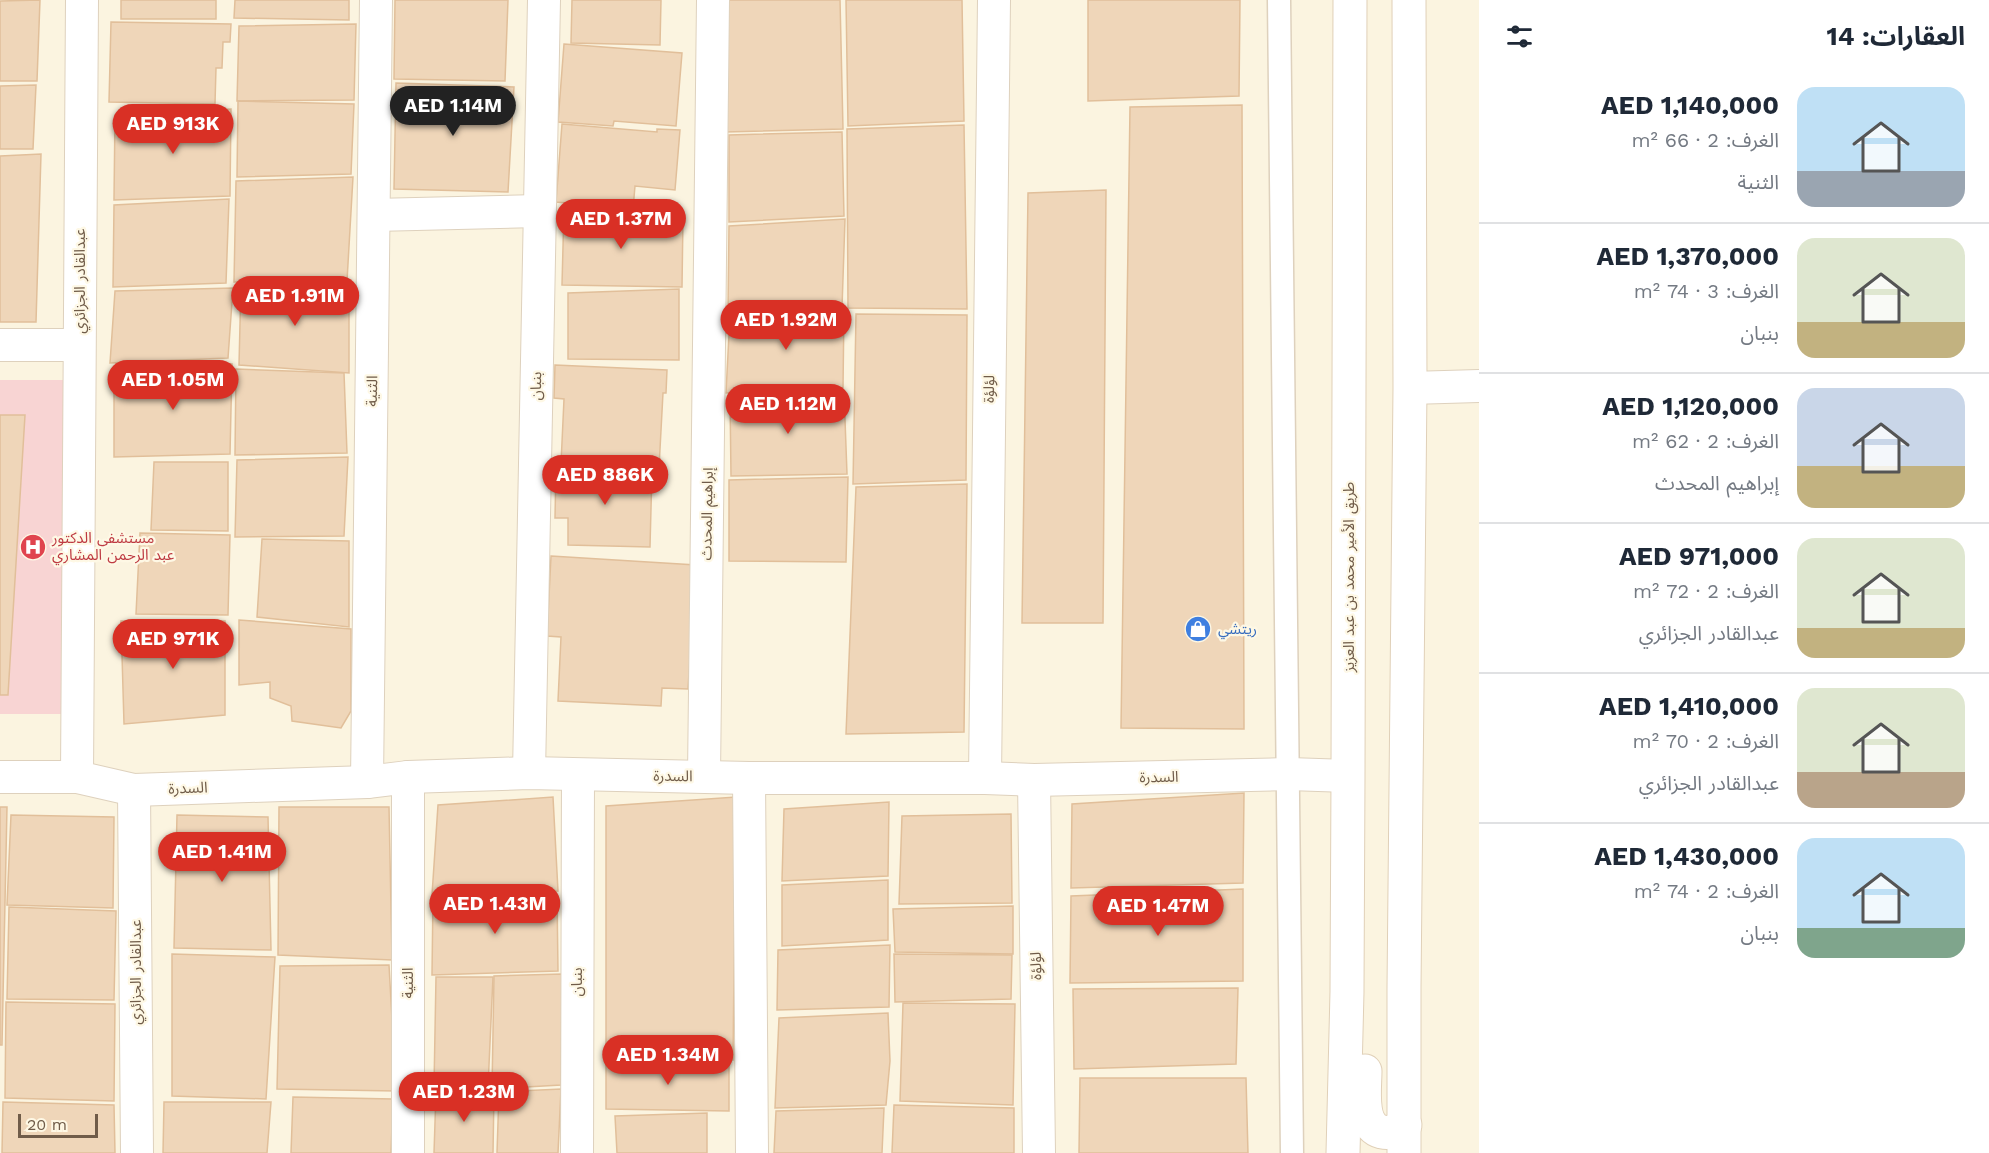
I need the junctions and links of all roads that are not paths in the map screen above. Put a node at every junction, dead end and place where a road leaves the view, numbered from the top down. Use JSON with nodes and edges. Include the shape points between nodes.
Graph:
{"nodes":[{"id":1,"x":82,"y":0,"type":"edge"},
{"id":2,"x":376,"y":0,"type":"edge"},
{"id":3,"x":544,"y":0,"type":"edge"},
{"id":4,"x":713,"y":0,"type":"edge"},
{"id":5,"x":994,"y":0,"type":"edge"},
{"id":6,"x":1279,"y":0,"type":"edge"},
{"id":7,"x":1350,"y":0,"type":"edge"},
{"id":8,"x":1409,"y":0,"type":"edge"},
{"id":9,"x":538,"y":211,"type":"junction"},
{"id":10,"x":374,"y":215,"type":"junction"},
{"id":11,"x":0,"y":345,"type":"edge"},
{"id":12,"x":79,"y":345,"type":"junction"},
{"id":13,"x":1479,"y":386,"type":"edge"},
{"id":14,"x":1410,"y":388,"type":"junction"},
{"id":15,"x":529,"y":773,"type":"junction"},
{"id":16,"x":1289,"y":774,"type":"junction"},
{"id":17,"x":578,"y":775,"type":"junction"},
{"id":18,"x":704,"y":776,"type":"junction"},
{"id":19,"x":1348,"y":776,"type":"junction"},
{"id":20,"x":0,"y":777,"type":"edge"},
{"id":21,"x":77,"y":777,"type":"junction"},
{"id":22,"x":408,"y":777,"type":"junction"},
{"id":23,"x":749,"y":778,"type":"junction"},
{"id":24,"x":985,"y":778,"type":"junction"},
{"id":25,"x":1034,"y":780,"type":"junction"},
{"id":26,"x":368,"y":782,"type":"junction"},
{"id":27,"x":134,"y":790,"type":"junction"},
{"id":28,"x":1347,"y":992,"type":"junction"},
{"id":29,"x":1404,"y":1139,"type":"edge"},
{"id":30,"x":137,"y":1153,"type":"edge"},
{"id":31,"x":408,"y":1153,"type":"edge"},
{"id":32,"x":577,"y":1153,"type":"edge"},
{"id":33,"x":752,"y":1153,"type":"edge"},
{"id":34,"x":1039,"y":1153,"type":"edge"},
{"id":35,"x":1292,"y":1153,"type":"edge"},
{"id":36,"x":1342,"y":1153,"type":"edge"}],
"edges":[{"from":1,"to":12,"type":"street","name":"عبدالقادر الجزائري"},
{"from":2,"to":10,"type":"street","name":"الثنية"},
{"from":3,"to":9,"type":"street","name":"بنبان"},
{"from":4,"to":18,"type":"street","name":"إبراهيم المحدث"},
{"from":5,"to":24,"type":"street","name":"لؤلؤة"},
{"from":6,"to":16,"type":"street"},
{"from":7,"to":19,"type":"main road","name":"طريق الأمير محمد بن عبد العزيز"},
{"from":8,"to":14,"type":"main road"},
{"from":9,"to":10,"type":"street"},
{"from":9,"to":15,"type":"street","name":"بنبان"},
{"from":10,"to":26,"type":"street","name":"الثنية"},
{"from":11,"to":12,"type":"street"},
{"from":12,"to":21,"type":"street","name":"عبدالقادر الجزائري"},
{"from":13,"to":14,"type":"street"},
{"from":14,"to":29,"type":"main road"},
{"from":15,"to":17,"type":"street","name":"السدرة"},
{"from":15,"to":22,"type":"street","name":"السدرة"},
{"from":16,"to":19,"type":"street","name":"السدرة"},
{"from":16,"to":25,"type":"street","name":"السدرة"},
{"from":16,"to":35,"type":"street"},
{"from":17,"to":18,"type":"street","name":"السدرة"},
{"from":17,"to":32,"type":"street","name":"بنبان"},
{"from":18,"to":23,"type":"street","name":"السدرة"},
{"from":19,"to":28,"type":"main road","name":"طريق الأمير محمد بن عبد العزيز"},
{"from":20,"to":21,"type":"street","name":"السدرة"},
{"from":21,"to":27,"type":"street","name":"السدرة"},
{"from":22,"to":26,"type":"street","name":"السدرة"},
{"from":22,"to":31,"type":"street","name":"الثنية"},
{"from":23,"to":24,"type":"street","name":"السدرة"},
{"from":23,"to":33,"type":"street"},
{"from":24,"to":25,"type":"street","name":"السدرة"},
{"from":25,"to":34,"type":"street","name":"لؤلؤة"},
{"from":26,"to":27,"type":"street","name":"السدرة"},
{"from":27,"to":30,"type":"street","name":"عبدالقادر الجزائري"},
{"from":28,"to":29,"type":"main road","via":[[1362,1023],[1369,1121],[1374,1128]]},
{"from":28,"to":36,"type":"main road","name":"طريق الأمير محمد بن عبد العزيز"}]}
